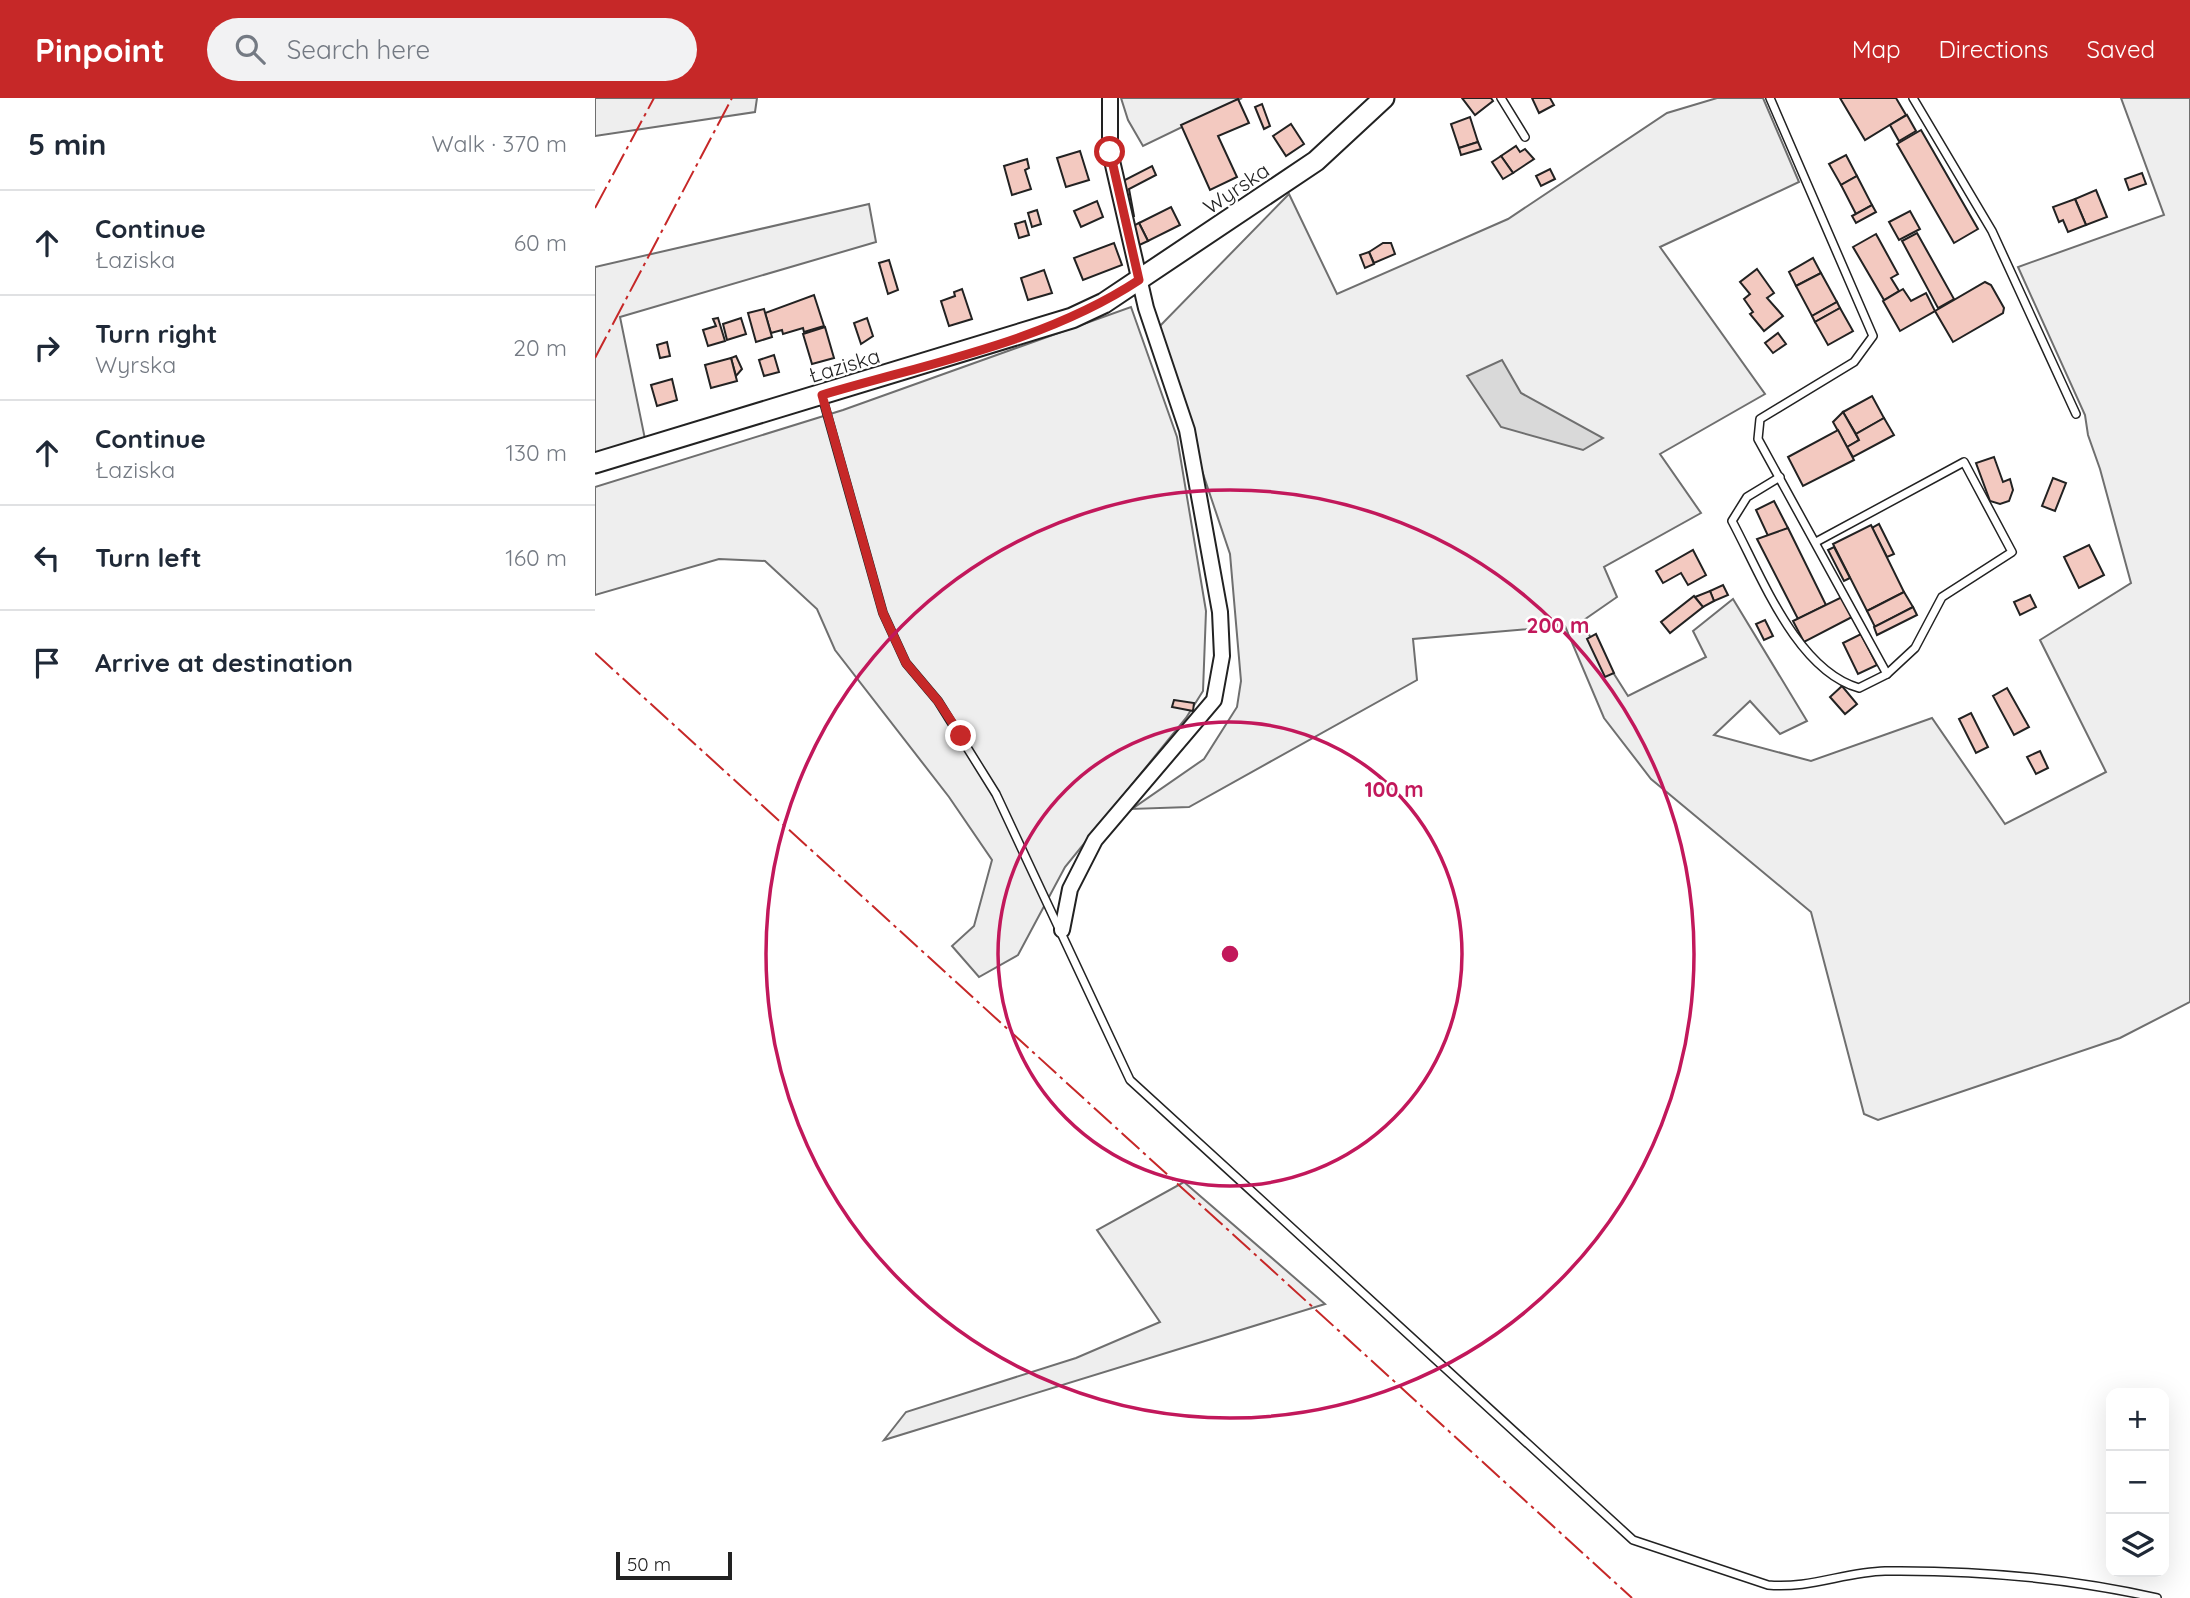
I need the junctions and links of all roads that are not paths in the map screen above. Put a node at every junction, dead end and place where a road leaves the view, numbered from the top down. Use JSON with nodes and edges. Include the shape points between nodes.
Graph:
{"nodes":[{"id":1,"x":1111,"y":98,"type":"edge"},
{"id":2,"x":1384,"y":98,"type":"edge"},
{"id":3,"x":1501,"y":98,"type":"edge"},
{"id":4,"x":1770,"y":98,"type":"edge"},
{"id":5,"x":1913,"y":98,"type":"edge"},
{"id":6,"x":1525,"y":137,"type":"dead end"},
{"id":7,"x":1139,"y":280,"type":"junction"},
{"id":8,"x":1104,"y":303,"type":"joint"},
{"id":9,"x":822,"y":395,"type":"junction"},
{"id":10,"x":2076,"y":414,"type":"dead end"},
{"id":11,"x":595,"y":463,"type":"edge"},
{"id":12,"x":1780,"y":477,"type":"junction"},
{"id":13,"x":1816,"y":542,"type":"junction"},
{"id":14,"x":1887,"y":674,"type":"junction"},
{"id":15,"x":1062,"y":930,"type":"junction"},
{"id":16,"x":2157,"y":1598,"type":"edge"}],
"edges":[{"from":1,"to":7,"type":"street","via":[[1110,152]]},
{"from":2,"to":7,"type":"street","name":"Wyrska","via":[[1316,161]]},
{"from":3,"to":6,"type":"lane"},
{"from":4,"to":12,"type":"lane","via":[[1873,336],[1854,362],[1760,419],[1758,439]]},
{"from":5,"to":10,"type":"lane","via":[[1992,231]]},
{"from":7,"to":8,"type":"street","name":"Wyrska"},
{"from":7,"to":15,"type":"street","via":[[1187,430],[1220,612],[1221,656],[1214,700],[1095,840],[1070,889]]},
{"from":8,"to":9,"type":"street","name":"Łaziska","via":[[1038,331]]},
{"from":9,"to":11,"type":"street","name":"Łaziska"},
{"from":9,"to":15,"type":"lane","via":[[893,637],[996,794]]},
{"from":12,"to":13,"type":"lane"},
{"from":12,"to":14,"type":"lane","via":[[1747,497],[1732,521],[1800,647],[1842,684],[1859,688]]},
{"from":13,"to":14,"type":"lane"},
{"from":13,"to":14,"type":"lane","via":[[1964,462],[2006,540],[2012,552],[1942,597],[1915,648]]},
{"from":15,"to":16,"type":"lane","via":[[1130,1080],[1633,1539],[1769,1586],[1792,1588],[1882,1571],[1947,1573],[2044,1578]]}]}
